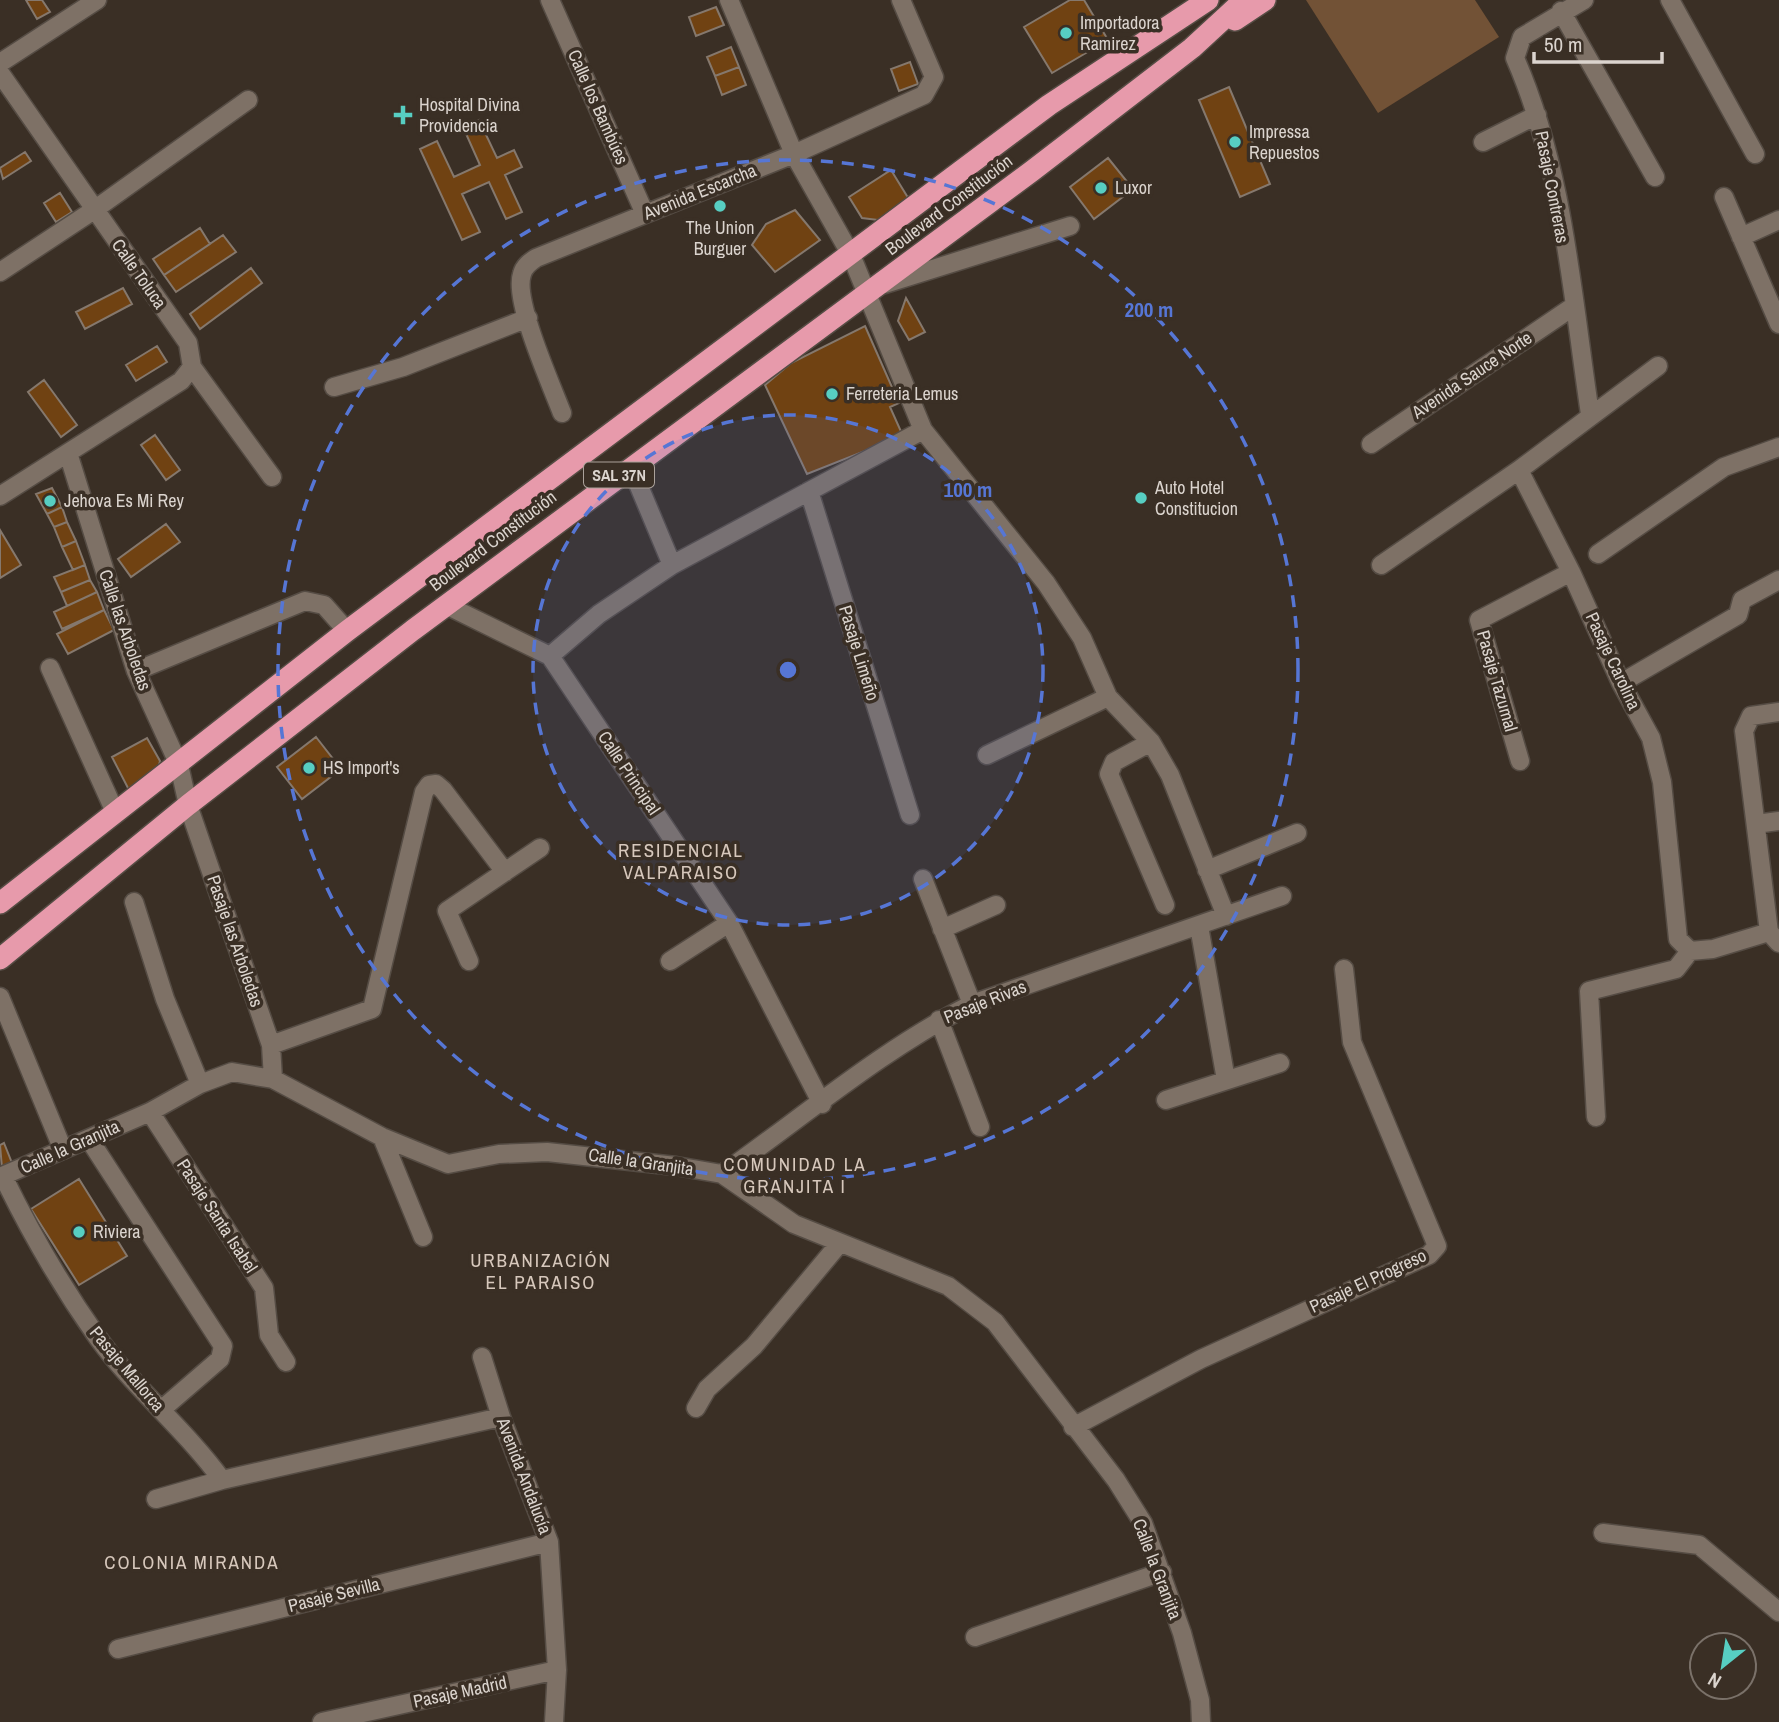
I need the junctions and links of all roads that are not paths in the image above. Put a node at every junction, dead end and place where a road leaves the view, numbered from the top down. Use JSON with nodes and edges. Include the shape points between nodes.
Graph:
{"nodes":[{"id":1,"x":97,"y":0,"type":"edge"},
{"id":2,"x":550,"y":0,"type":"edge"},
{"id":3,"x":729,"y":0,"type":"edge"},
{"id":4,"x":901,"y":0,"type":"edge"},
{"id":5,"x":1193,"y":0,"type":"edge"},
{"id":6,"x":1208,"y":0,"type":"edge"},
{"id":7,"x":1244,"y":0,"type":"edge"},
{"id":8,"x":1265,"y":0,"type":"edge"},
{"id":9,"x":1584,"y":0,"type":"edge"},
{"id":10,"x":1670,"y":0,"type":"edge"},
{"id":11,"x":1561,"y":10,"type":"junction"},
{"id":12,"x":1165,"y":29,"type":"junction"},
{"id":13,"x":1192,"y":48,"type":"junction"},
{"id":14,"x":0,"y":63,"type":"edge"},
{"id":15,"x":0,"y":73,"type":"edge"},
{"id":16,"x":247,"y":100,"type":"dead end"},
{"id":17,"x":1537,"y":115,"type":"junction"},
{"id":18,"x":1483,"y":142,"type":"dead end"},
{"id":19,"x":794,"y":153,"type":"junction"},
{"id":20,"x":1755,"y":154,"type":"dead end"},
{"id":21,"x":1655,"y":177,"type":"dead end"},
{"id":22,"x":1724,"y":197,"type":"dead end"},
{"id":23,"x":94,"y":210,"type":"junction"},
{"id":24,"x":645,"y":214,"type":"junction"},
{"id":25,"x":1779,"y":220,"type":"edge"},
{"id":26,"x":1070,"y":226,"type":"dead end"},
{"id":27,"x":1741,"y":237,"type":"junction"},
{"id":28,"x":851,"y":255,"type":"junction"},
{"id":29,"x":0,"y":272,"type":"edge"},
{"id":30,"x":874,"y":290,"type":"junction"},
{"id":31,"x":1574,"y":306,"type":"junction"},
{"id":32,"x":528,"y":318,"type":"junction"},
{"id":33,"x":1779,"y":324,"type":"edge"},
{"id":34,"x":1658,"y":366,"type":"dead end"},
{"id":35,"x":192,"y":367,"type":"junction"},
{"id":36,"x":334,"y":387,"type":"dead end"},
{"id":37,"x":562,"y":413,"type":"dead end"},
{"id":38,"x":1590,"y":414,"type":"junction"},
{"id":39,"x":923,"y":430,"type":"junction"},
{"id":40,"x":1371,"y":444,"type":"dead end"},
{"id":41,"x":1779,"y":447,"type":"edge"},
{"id":42,"x":68,"y":453,"type":"junction"},
{"id":43,"x":631,"y":467,"type":"junction"},
{"id":44,"x":1518,"y":470,"type":"junction"},
{"id":45,"x":272,"y":477,"type":"dead end"},
{"id":46,"x":809,"y":491,"type":"junction"},
{"id":47,"x":0,"y":496,"type":"edge"},
{"id":48,"x":1598,"y":555,"type":"dead end"},
{"id":49,"x":672,"y":565,"type":"junction"},
{"id":50,"x":1381,"y":565,"type":"dead end"},
{"id":51,"x":1571,"y":572,"type":"junction"},
{"id":52,"x":1779,"y":580,"type":"edge"},
{"id":53,"x":446,"y":605,"type":"junction"},
{"id":54,"x":347,"y":631,"type":"junction"},
{"id":55,"x":550,"y":656,"type":"junction"},
{"id":56,"x":50,"y":668,"type":"dead end"},
{"id":57,"x":136,"y":671,"type":"junction"},
{"id":58,"x":1621,"y":683,"type":"junction"},
{"id":59,"x":1108,"y":698,"type":"junction"},
{"id":60,"x":1779,"y":712,"type":"edge"},
{"id":61,"x":1151,"y":742,"type":"junction"},
{"id":62,"x":987,"y":755,"type":"dead end"},
{"id":63,"x":1520,"y":761,"type":"dead end"},
{"id":64,"x":179,"y":765,"type":"junction"},
{"id":65,"x":188,"y":805,"type":"junction"},
{"id":66,"x":116,"y":811,"type":"junction"},
{"id":67,"x":910,"y":815,"type":"dead end"},
{"id":68,"x":1779,"y":821,"type":"edge"},
{"id":69,"x":1756,"y":824,"type":"junction"},
{"id":70,"x":1297,"y":834,"type":"dead end"},
{"id":71,"x":540,"y":848,"type":"dead end"},
{"id":72,"x":1208,"y":870,"type":"junction"},
{"id":73,"x":505,"y":872,"type":"junction"},
{"id":74,"x":923,"y":879,"type":"dead end"},
{"id":75,"x":1282,"y":896,"type":"dead end"},
{"id":76,"x":134,"y":902,"type":"dead end"},
{"id":77,"x":0,"y":903,"type":"edge"},
{"id":78,"x":996,"y":905,"type":"dead end"},
{"id":79,"x":1164,"y":905,"type":"dead end"},
{"id":80,"x":1226,"y":916,"type":"junction"},
{"id":81,"x":729,"y":923,"type":"junction"},
{"id":82,"x":1199,"y":926,"type":"junction"},
{"id":83,"x":942,"y":929,"type":"junction"},
{"id":84,"x":1774,"y":937,"type":"edge"},
{"id":85,"x":1690,"y":951,"type":"junction"},
{"id":86,"x":0,"y":959,"type":"edge"},
{"id":87,"x":468,"y":961,"type":"dead end"},
{"id":88,"x":670,"y":961,"type":"dead end"},
{"id":89,"x":1344,"y":969,"type":"dead end"},
{"id":90,"x":0,"y":997,"type":"edge"},
{"id":91,"x":972,"y":1004,"type":"junction"},
{"id":92,"x":939,"y":1020,"type":"junction"},
{"id":93,"x":271,"y":1045,"type":"junction"},
{"id":94,"x":1280,"y":1063,"type":"dead end"},
{"id":95,"x":272,"y":1079,"type":"junction"},
{"id":96,"x":1226,"y":1080,"type":"junction"},
{"id":97,"x":200,"y":1084,"type":"junction"},
{"id":98,"x":1166,"y":1100,"type":"dead end"},
{"id":99,"x":822,"y":1104,"type":"junction"},
{"id":100,"x":150,"y":1112,"type":"junction"},
{"id":101,"x":1597,"y":1117,"type":"dead end"},
{"id":102,"x":980,"y":1126,"type":"dead end"},
{"id":103,"x":382,"y":1137,"type":"junction"},
{"id":104,"x":89,"y":1139,"type":"junction"},
{"id":105,"x":63,"y":1150,"type":"junction"},
{"id":106,"x":722,"y":1174,"type":"junction"},
{"id":107,"x":1,"y":1177,"type":"edge"},
{"id":108,"x":423,"y":1237,"type":"dead end"},
{"id":109,"x":839,"y":1244,"type":"junction"},
{"id":110,"x":482,"y":1357,"type":"dead end"},
{"id":111,"x":286,"y":1362,"type":"dead end"},
{"id":112,"x":696,"y":1408,"type":"dead end"},
{"id":113,"x":161,"y":1410,"type":"junction"},
{"id":114,"x":501,"y":1417,"type":"junction"},
{"id":115,"x":1073,"y":1427,"type":"junction"},
{"id":116,"x":222,"y":1480,"type":"junction"},
{"id":117,"x":156,"y":1499,"type":"dead end"},
{"id":118,"x":1603,"y":1533,"type":"dead end"},
{"id":119,"x":549,"y":1542,"type":"junction"},
{"id":120,"x":1163,"y":1572,"type":"junction"},
{"id":121,"x":1779,"y":1612,"type":"edge"},
{"id":122,"x":975,"y":1637,"type":"dead end"},
{"id":123,"x":118,"y":1649,"type":"dead end"},
{"id":124,"x":558,"y":1671,"type":"junction"},
{"id":125,"x":322,"y":1722,"type":"edge"},
{"id":126,"x":554,"y":1722,"type":"edge"},
{"id":127,"x":1201,"y":1722,"type":"edge"}],
"edges":[{"from":1,"to":14,"type":"street"},
{"from":2,"to":24,"type":"street","name":"Calle los Bambúes"},
{"from":3,"to":19,"type":"street"},
{"from":4,"to":19,"type":"street","name":"Avenida Escarcha","via":[[933,77],[924,95]]},
{"from":5,"to":12,"type":"highway","name":"Boulevard Constitución","number":"SAL 37N"},
{"from":6,"to":12,"type":"highway","name":"Boulevard Constitución","number":"SAL 37N"},
{"from":7,"to":13,"type":"highway","name":"Boulevard Constitución","number":"SAL 37N"},
{"from":8,"to":13,"type":"highway","name":"Boulevard Constitución","number":"SAL 37N"},
{"from":9,"to":11,"type":"street","name":"Pasaje Contreras"},
{"from":10,"to":20,"type":"street"},
{"from":11,"to":17,"type":"street","name":"Pasaje Contreras","via":[[1522,37],[1516,50]]},
{"from":11,"to":21,"type":"street"},
{"from":12,"to":28,"type":"highway","name":"Boulevard Constitución","number":"SAL 37N","via":[[1049,105]]},
{"from":13,"to":30,"type":"highway","name":"Boulevard Constitución","number":"SAL 37N"},
{"from":15,"to":23,"type":"street","name":"Calle Toluca"},
{"from":16,"to":23,"type":"street"},
{"from":17,"to":18,"type":"street"},
{"from":17,"to":31,"type":"street","name":"Pasaje Contreras","via":[[1552,165]]},
{"from":19,"to":24,"type":"street","name":"Avenida Escarcha"},
{"from":19,"to":28,"type":"street"},
{"from":22,"to":27,"type":"street"},
{"from":23,"to":29,"type":"street"},
{"from":23,"to":35,"type":"street","name":"Calle Toluca","via":[[188,343]]},
{"from":24,"to":32,"type":"street","name":"Avenida Escarcha","via":[[526,266],[521,297]]},
{"from":25,"to":27,"type":"street"},
{"from":26,"to":30,"type":"street"},
{"from":27,"to":33,"type":"street"},
{"from":28,"to":30,"type":"street"},
{"from":28,"to":54,"type":"highway","name":"Boulevard Constitución","number":"SAL 37N"},
{"from":30,"to":39,"type":"street"},
{"from":30,"to":43,"type":"highway","name":"Boulevard Constitución","number":"SAL 37N"},
{"from":31,"to":38,"type":"street","name":"Pasaje Contreras"},
{"from":31,"to":40,"type":"street","name":"Avenida Sauce Norte"},
{"from":32,"to":36,"type":"street","via":[[403,368]]},
{"from":32,"to":37,"type":"street"},
{"from":34,"to":38,"type":"street"},
{"from":35,"to":42,"type":"street","via":[[181,381]]},
{"from":35,"to":45,"type":"street","name":"Calle Toluca"},
{"from":38,"to":44,"type":"street"},
{"from":39,"to":46,"type":"street"},
{"from":39,"to":59,"type":"street","via":[[1046,583],[1082,638]]},
{"from":41,"to":48,"type":"street","via":[[1724,467]]},
{"from":42,"to":47,"type":"street"},
{"from":42,"to":57,"type":"street","name":"Calle las Arboledas"},
{"from":43,"to":49,"type":"street"},
{"from":43,"to":53,"type":"highway","name":"Boulevard Constitución","number":"SAL 37N"},
{"from":44,"to":50,"type":"street"},
{"from":44,"to":51,"type":"street","name":"Pasaje Carolina"},
{"from":46,"to":49,"type":"street"},
{"from":46,"to":67,"type":"street","name":"Pasaje Limeño"},
{"from":49,"to":55,"type":"street","via":[[599,614]]},
{"from":51,"to":58,"type":"street","name":"Pasaje Carolina"},
{"from":51,"to":63,"type":"street","name":"Pasaje Tazumal","via":[[1479,620]]},
{"from":52,"to":58,"type":"street","via":[[1742,600],[1738,615]]},
{"from":53,"to":55,"type":"street"},
{"from":53,"to":65,"type":"highway","name":"Boulevard Constitución","number":"SAL 37N"},
{"from":54,"to":57,"type":"street","via":[[324,605],[305,601]]},
{"from":54,"to":64,"type":"highway","name":"Boulevard Constitución","number":"SAL 37N"},
{"from":55,"to":81,"type":"street","name":"Calle Principal"},
{"from":56,"to":66,"type":"street"},
{"from":57,"to":64,"type":"street","name":"Calle las Arboledas"},
{"from":58,"to":85,"type":"street","name":"Pasaje Carolina","via":[[1651,738],[1662,782],[1678,939]]},
{"from":59,"to":61,"type":"street"},
{"from":59,"to":62,"type":"street"},
{"from":60,"to":69,"type":"street","via":[[1751,716],[1744,731]]},
{"from":61,"to":72,"type":"street","via":[[1170,775]]},
{"from":61,"to":79,"type":"street","via":[[1114,762],[1109,774]]},
{"from":64,"to":65,"type":"street","name":"Calle las Arboledas"},
{"from":64,"to":66,"type":"highway","name":"Boulevard Constitución","number":"SAL 37N"},
{"from":65,"to":86,"type":"highway","name":"Boulevard Constitución","number":"SAL 37N"},
{"from":65,"to":93,"type":"street","name":"Pasaje las Arboledas"},
{"from":66,"to":77,"type":"highway","name":"Boulevard Constitución","number":"SAL 37N"},
{"from":68,"to":69,"type":"street"},
{"from":69,"to":84,"type":"street"},
{"from":70,"to":72,"type":"street"},
{"from":71,"to":73,"type":"street"},
{"from":72,"to":80,"type":"street"},
{"from":73,"to":87,"type":"street","via":[[447,911]]},
{"from":73,"to":93,"type":"street","via":[[443,790],[429,785],[372,1010]]},
{"from":74,"to":83,"type":"street"},
{"from":75,"to":80,"type":"street","name":"Pasaje Rivas"},
{"from":76,"to":97,"type":"street","via":[[165,999]]},
{"from":78,"to":83,"type":"street"},
{"from":80,"to":82,"type":"street","name":"Pasaje Rivas"},
{"from":81,"to":88,"type":"street"},
{"from":81,"to":99,"type":"street","name":"Calle Principal"},
{"from":82,"to":91,"type":"street","name":"Pasaje Rivas"},
{"from":82,"to":96,"type":"street"},
{"from":83,"to":91,"type":"street"},
{"from":84,"to":85,"type":"street"},
{"from":85,"to":101,"type":"street","via":[[1676,969],[1589,991]]},
{"from":89,"to":115,"type":"street","name":"Pasaje El Progreso","via":[[1352,1042],[1437,1246],[1429,1255],[1201,1359]]},
{"from":90,"to":105,"type":"street"},
{"from":91,"to":92,"type":"street","name":"Pasaje Rivas"},
{"from":92,"to":99,"type":"street","name":"Pasaje Rivas","via":[[880,1058]]},
{"from":92,"to":102,"type":"street"},
{"from":93,"to":95,"type":"street","name":"Pasaje las Arboledas"},
{"from":94,"to":96,"type":"street"},
{"from":95,"to":97,"type":"street","name":"Calle la Granjita","via":[[232,1072]]},
{"from":95,"to":103,"type":"street","name":"Calle la Granjita"},
{"from":96,"to":98,"type":"street"},
{"from":97,"to":100,"type":"street","name":"Calle la Granjita"},
{"from":99,"to":106,"type":"street","name":"Pasaje Rivas"},
{"from":100,"to":104,"type":"street","name":"Calle la Granjita"},
{"from":100,"to":111,"type":"street","name":"Pasaje Santa Isabel","via":[[264,1288],[269,1335]]},
{"from":103,"to":106,"type":"street","name":"Calle la Granjita","via":[[448,1164],[499,1154],[547,1152]]},
{"from":103,"to":108,"type":"street"},
{"from":104,"to":105,"type":"street","name":"Calle la Granjita"},
{"from":104,"to":113,"type":"street","via":[[223,1346],[220,1359]]},
{"from":105,"to":107,"type":"street","name":"Calle la Granjita"},
{"from":106,"to":109,"type":"street","name":"Calle la Granjita","via":[[794,1224]]},
{"from":107,"to":113,"type":"street","name":"Pasaje Mallorca","via":[[30,1232],[99,1339]]},
{"from":109,"to":112,"type":"street","via":[[754,1346],[707,1389]]},
{"from":109,"to":115,"type":"street","name":"Calle la Granjita","via":[[876,1254],[948,1286],[995,1322]]},
{"from":110,"to":114,"type":"street","name":"Avenida Andalucía"},
{"from":113,"to":116,"type":"street","name":"Pasaje Mallorca"},
{"from":114,"to":116,"type":"street"},
{"from":114,"to":119,"type":"street","name":"Avenida Andalucía"},
{"from":115,"to":120,"type":"street","name":"Calle la Granjita","via":[[1116,1480],[1143,1523]]},
{"from":116,"to":117,"type":"street"},
{"from":118,"to":121,"type":"street","via":[[1699,1545]]},
{"from":119,"to":123,"type":"street","name":"Pasaje Sevilla"},
{"from":119,"to":124,"type":"street","name":"Avenida Andalucía"},
{"from":120,"to":122,"type":"street"},
{"from":120,"to":127,"type":"street","name":"Calle la Granjita","via":[[1200,1700]]},
{"from":124,"to":125,"type":"street","name":"Pasaje Madrid"},
{"from":124,"to":126,"type":"street","name":"Avenida Andalucía"}]}
